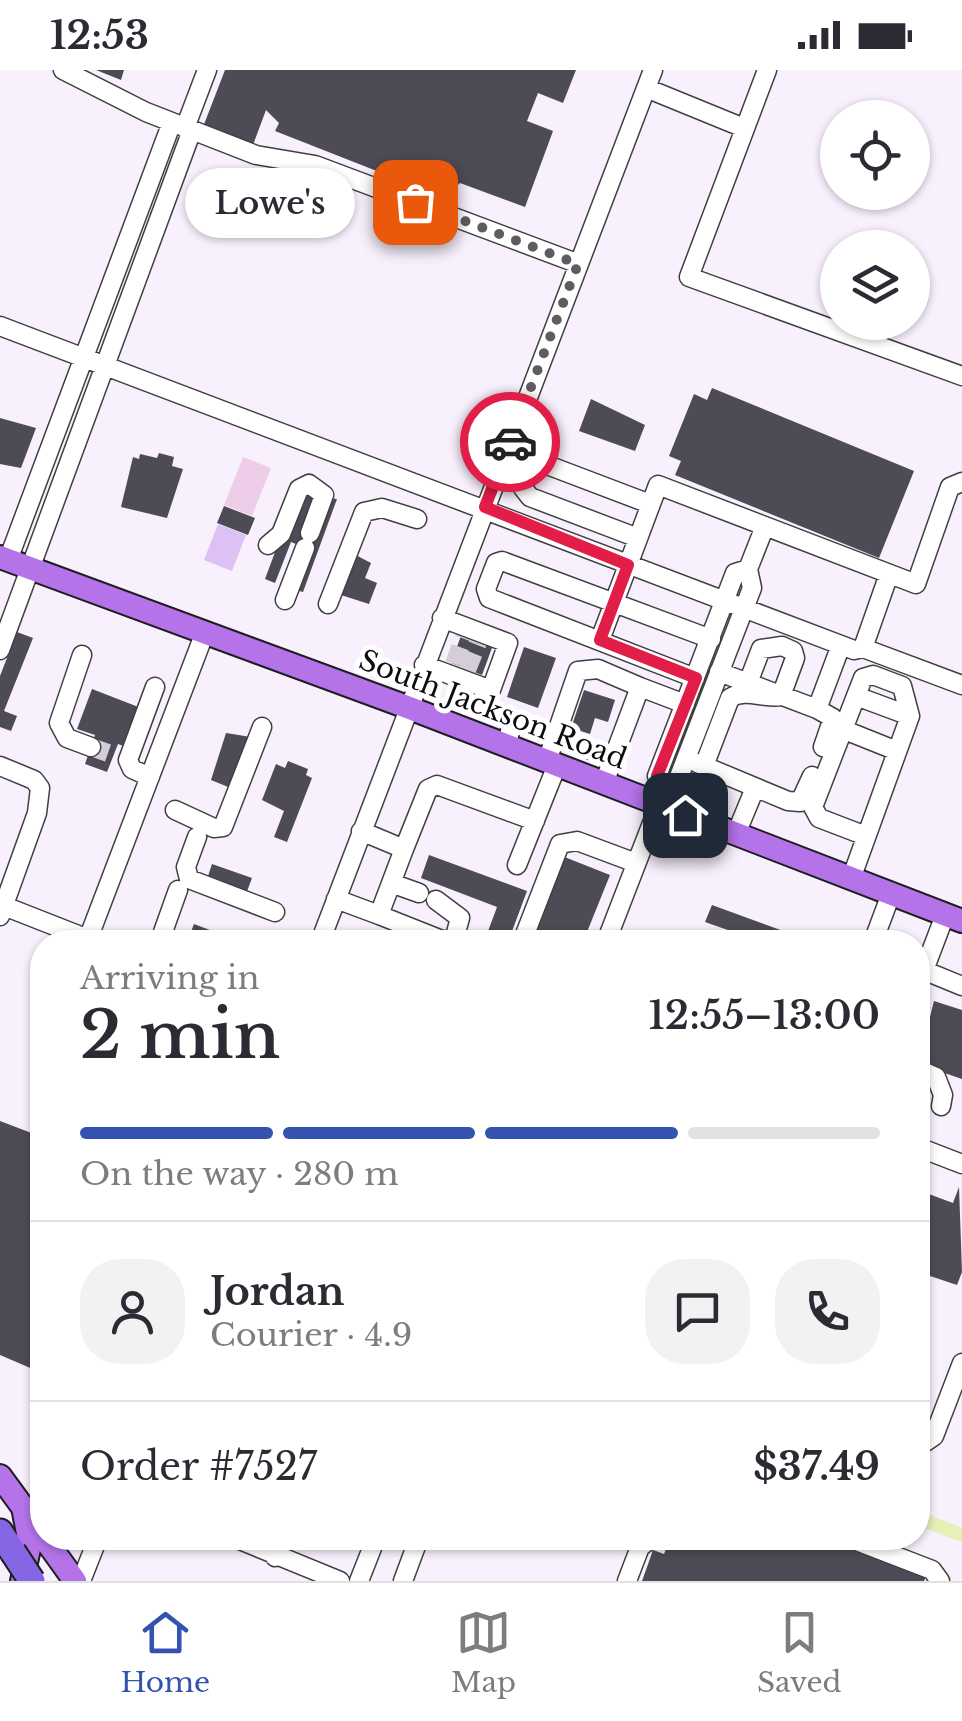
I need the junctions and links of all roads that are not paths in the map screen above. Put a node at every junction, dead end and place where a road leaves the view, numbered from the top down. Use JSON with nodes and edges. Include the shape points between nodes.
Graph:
{"nodes":[{"id":1,"x":63,"y":70,"type":"edge"},
{"id":2,"x":207,"y":70,"type":"edge"},
{"id":3,"x":767,"y":70,"type":"edge"},
{"id":4,"x":650,"y":79,"type":"edge"},
{"id":5,"x":183,"y":127,"type":"junction"},
{"id":6,"x":744,"y":128,"type":"junction"},
{"id":7,"x":578,"y":264,"type":"junction"},
{"id":8,"x":0,"y":326,"type":"edge"},
{"id":9,"x":83,"y":357,"type":"junction"},
{"id":10,"x":105,"y":366,"type":"junction"},
{"id":11,"x":962,"y":376,"type":"edge"},
{"id":12,"x":962,"y":482,"type":"edge"},
{"id":13,"x":650,"y":504,"type":"junction"},
{"id":14,"x":485,"y":507,"type":"junction"},
{"id":15,"x":417,"y":519,"type":"dead end"},
{"id":16,"x":765,"y":526,"type":"junction"},
{"id":17,"x":638,"y":538,"type":"junction"},
{"id":18,"x":268,"y":545,"type":"dead end"},
{"id":19,"x":12,"y":562,"type":"edge"},
{"id":20,"x":628,"y":565,"type":"junction"},
{"id":21,"x":748,"y":570,"type":"junction"},
{"id":22,"x":889,"y":574,"type":"junction"},
{"id":23,"x":285,"y":600,"type":"dead end"},
{"id":24,"x":725,"y":601,"type":"junction"},
{"id":25,"x":614,"y":602,"type":"junction"},
{"id":26,"x":328,"y":604,"type":"dead end"},
{"id":27,"x":744,"y":608,"type":"junction"},
{"id":28,"x":442,"y":618,"type":"junction"},
{"id":29,"x":5,"y":620,"type":"edge"},
{"id":30,"x":205,"y":632,"type":"junction"},
{"id":31,"x":710,"y":638,"type":"junction"},
{"id":32,"x":600,"y":640,"type":"junction"},
{"id":33,"x":841,"y":645,"type":"junction"},
{"id":34,"x":863,"y":648,"type":"junction"},
{"id":35,"x":0,"y":650,"type":"edge"},
{"id":36,"x":82,"y":655,"type":"dead end"},
{"id":37,"x":424,"y":665,"type":"junction"},
{"id":38,"x":719,"y":672,"type":"junction"},
{"id":39,"x":469,"y":677,"type":"junction"},
{"id":40,"x":696,"y":678,"type":"junction"},
{"id":41,"x":748,"y":683,"type":"junction"},
{"id":42,"x":962,"y":685,"type":"edge"},
{"id":43,"x":155,"y":687,"type":"dead end"},
{"id":44,"x":640,"y":687,"type":"junction"},
{"id":45,"x":781,"y":696,"type":"junction"},
{"id":46,"x":856,"y":696,"type":"junction"},
{"id":47,"x":687,"y":701,"type":"junction"},
{"id":48,"x":707,"y":705,"type":"junction"},
{"id":49,"x":408,"y":707,"type":"junction"},
{"id":50,"x":484,"y":709,"type":"junction"},
{"id":51,"x":817,"y":709,"type":"junction"},
{"id":52,"x":910,"y":716,"type":"junction"},
{"id":53,"x":262,"y":728,"type":"dead end"},
{"id":54,"x":475,"y":733,"type":"junction"},
{"id":55,"x":852,"y":733,"type":"dead end"},
{"id":56,"x":557,"y":734,"type":"junction"},
{"id":57,"x":91,"y":746,"type":"tunnel mouth"},
{"id":58,"x":507,"y":746,"type":"junction"},
{"id":59,"x":897,"y":750,"type":"junction"},
{"id":60,"x":613,"y":758,"type":"junction"},
{"id":61,"x":552,"y":763,"type":"junction"},
{"id":62,"x":695,"y":763,"type":"junction"},
{"id":63,"x":0,"y":766,"type":"edge"},
{"id":64,"x":150,"y":777,"type":"junction"},
{"id":65,"x":604,"y":783,"type":"junction"},
{"id":66,"x":755,"y":788,"type":"junction"},
{"id":67,"x":659,"y":799,"type":"junction"},
{"id":68,"x":175,"y":810,"type":"dead end"},
{"id":69,"x":535,"y":821,"type":"junction"},
{"id":70,"x":361,"y":831,"type":"junction"},
{"id":71,"x":736,"y":834,"type":"junction"},
{"id":72,"x":866,"y":836,"type":"junction"},
{"id":73,"x":198,"y":837,"type":"dead end"},
{"id":74,"x":404,"y":848,"type":"junction"},
{"id":75,"x":636,"y":863,"type":"junction"},
{"id":76,"x":517,"y":866,"type":"dead end"},
{"id":77,"x":851,"y":879,"type":"junction"},
{"id":78,"x":391,"y":883,"type":"junction"},
{"id":79,"x":178,"y":890,"type":"dead end"},
{"id":80,"x":891,"y":894,"type":"junction"},
{"id":81,"x":336,"y":899,"type":"junction"},
{"id":82,"x":2,"y":911,"type":"edge"},
{"id":83,"x":274,"y":912,"type":"dead end"},
{"id":84,"x":379,"y":916,"type":"junction"},
{"id":85,"x":954,"y":918,"type":"edge"},
{"id":86,"x":60,"y":930,"type":"edge"},
{"id":87,"x":97,"y":930,"type":"edge"},
{"id":88,"x":164,"y":930,"type":"edge"},
{"id":89,"x":324,"y":930,"type":"edge"},
{"id":90,"x":416,"y":930,"type":"edge"},
{"id":91,"x":457,"y":930,"type":"edge"},
{"id":92,"x":527,"y":930,"type":"edge"},
{"id":93,"x":611,"y":930,"type":"edge"},
{"id":94,"x":878,"y":930,"type":"edge"},
{"id":95,"x":930,"y":960,"type":"edge"},
{"id":96,"x":930,"y":980,"type":"edge"},
{"id":97,"x":962,"y":986,"type":"edge"},
{"id":98,"x":930,"y":1074,"type":"edge"},
{"id":99,"x":962,"y":1094,"type":"edge"},
{"id":100,"x":930,"y":1152,"type":"edge"},
{"id":101,"x":962,"y":1164,"type":"edge"},
{"id":102,"x":962,"y":1362,"type":"edge"},
{"id":103,"x":930,"y":1439,"type":"edge"},
{"id":104,"x":0,"y":1476,"type":"edge"},
{"id":105,"x":30,"y":1501,"type":"edge"},
{"id":106,"x":7,"y":1542,"type":"edge"},
{"id":107,"x":30,"y":1544,"type":"edge"},
{"id":108,"x":54,"y":1550,"type":"edge"},
{"id":109,"x":92,"y":1550,"type":"edge"},
{"id":110,"x":261,"y":1550,"type":"edge"},
{"id":111,"x":279,"y":1550,"type":"edge"},
{"id":112,"x":371,"y":1550,"type":"edge"},
{"id":113,"x":415,"y":1550,"type":"edge"},
{"id":114,"x":639,"y":1550,"type":"edge"},
{"id":115,"x":880,"y":1550,"type":"edge"},
{"id":116,"x":276,"y":1557,"type":"junction"},
{"id":117,"x":22,"y":1581,"type":"edge"},
{"id":118,"x":32,"y":1581,"type":"edge"},
{"id":119,"x":78,"y":1581,"type":"edge"},
{"id":120,"x":340,"y":1581,"type":"edge"},
{"id":121,"x":359,"y":1581,"type":"edge"},
{"id":122,"x":403,"y":1581,"type":"edge"},
{"id":123,"x":627,"y":1581,"type":"edge"},
{"id":124,"x":940,"y":1581,"type":"edge"}],
"edges":[{"from":1,"to":5,"type":"street"},
{"from":2,"to":5,"type":"street"},
{"from":3,"to":6,"type":"street"},
{"from":4,"to":6,"type":"street"},
{"from":4,"to":7,"type":"street"},
{"from":5,"to":7,"type":"street","via":[[256,155],[315,164]]},
{"from":5,"to":9,"type":"street"},
{"from":5,"to":10,"type":"street"},
{"from":6,"to":11,"type":"street","via":[[688,277]]},
{"from":7,"to":14,"type":"street"},
{"from":8,"to":9,"type":"street"},
{"from":9,"to":10,"type":"street"},
{"from":9,"to":19,"type":"street"},
{"from":10,"to":14,"type":"street"},
{"from":10,"to":19,"type":"street"},
{"from":12,"to":22,"type":"street","via":[[950,487],[916,584]]},
{"from":13,"to":16,"type":"street","via":[[658,485]]},
{"from":13,"to":17,"type":"street"},
{"from":13,"to":17,"type":"street","via":[[542,463],[531,466],[524,488],[530,497]]},
{"from":14,"to":20,"type":"street"},
{"from":14,"to":28,"type":"street"},
{"from":15,"to":26,"type":"street","via":[[382,508],[364,512]]},
{"from":16,"to":21,"type":"street"},
{"from":16,"to":22,"type":"street"},
{"from":17,"to":20,"type":"street"},
{"from":18,"to":23,"type":"street","via":[[281,534],[305,484],[318,487],[324,495]]},
{"from":19,"to":29,"type":"street"},
{"from":19,"to":30,"type":"main road","name":"South Jackson Road"},
{"from":20,"to":24,"type":"street"},
{"from":20,"to":25,"type":"street"},
{"from":21,"to":24,"type":"street","via":[[735,573]]},
{"from":21,"to":27,"type":"street","via":[[752,588]]},
{"from":22,"to":34,"type":"street"},
{"from":24,"to":27,"type":"street"},
{"from":24,"to":31,"type":"street"},
{"from":25,"to":31,"type":"street"},
{"from":25,"to":32,"type":"street"},
{"from":25,"to":32,"type":"street","via":[[502,561],[486,589],[489,598]]},
{"from":27,"to":33,"type":"street"},
{"from":27,"to":38,"type":"street"},
{"from":28,"to":37,"type":"street"},
{"from":28,"to":39,"type":"street","via":[[508,643]]},
{"from":29,"to":35,"type":"street"},
{"from":30,"to":49,"type":"main road","name":"South Jackson Road"},
{"from":30,"to":64,"type":"street"},
{"from":31,"to":40,"type":"street"},
{"from":32,"to":40,"type":"street"},
{"from":33,"to":34,"type":"street"},
{"from":33,"to":51,"type":"street"},
{"from":34,"to":42,"type":"street"},
{"from":36,"to":57,"type":"street","via":[[59,723],[67,738]]},
{"from":37,"to":39,"type":"street"},
{"from":37,"to":49,"type":"street"},
{"from":38,"to":41,"type":"street"},
{"from":38,"to":48,"type":"street"},
{"from":39,"to":50,"type":"street"},
{"from":40,"to":47,"type":"street"},
{"from":41,"to":45,"type":"street"},
{"from":41,"to":45,"type":"street","via":[[760,649],[782,646],[796,658]]},
{"from":43,"to":64,"type":"street","via":[[120,758]]},
{"from":44,"to":47,"type":"street"},
{"from":44,"to":56,"type":"street","via":[[586,679]]},
{"from":44,"to":60,"type":"street"},
{"from":45,"to":51,"type":"street"},
{"from":45,"to":62,"type":"street","via":[[739,692],[730,698]]},
{"from":46,"to":52,"type":"street"},
{"from":46,"to":52,"type":"street","via":[[868,675],[896,683],[907,693]]},
{"from":46,"to":72,"type":"street","via":[[813,807],[818,818]]},
{"from":47,"to":48,"type":"street"},
{"from":47,"to":67,"type":"street","via":[[657,776]]},
{"from":48,"to":62,"type":"street"},
{"from":49,"to":54,"type":"main road","name":"South Jackson Road"},
{"from":49,"to":70,"type":"street"},
{"from":50,"to":54,"type":"street"},
{"from":50,"to":58,"type":"street","via":[[512,721]]},
{"from":51,"to":66,"type":"street","via":[[830,714],[832,724],[800,802]]},
{"from":52,"to":59,"type":"street"},
{"from":53,"to":68,"type":"street","via":[[223,827]]},
{"from":54,"to":58,"type":"main road","name":"South Jackson Road"},
{"from":55,"to":59,"type":"street"},
{"from":56,"to":60,"type":"street"},
{"from":56,"to":61,"type":"street"},
{"from":58,"to":61,"type":"main road","name":"South Jackson Road"},
{"from":59,"to":72,"type":"street"},
{"from":60,"to":65,"type":"street"},
{"from":61,"to":65,"type":"main road","name":"South Jackson Road"},
{"from":61,"to":69,"type":"street"},
{"from":62,"to":66,"type":"street"},
{"from":62,"to":67,"type":"street"},
{"from":63,"to":82,"type":"street","via":[[40,788]]},
{"from":64,"to":87,"type":"street"},
{"from":65,"to":67,"type":"main road","name":"South Jackson Road"},
{"from":66,"to":71,"type":"street"},
{"from":67,"to":71,"type":"main road","name":"South Jackson Road"},
{"from":67,"to":75,"type":"street"},
{"from":69,"to":74,"type":"street","via":[[437,785],[428,788]]},
{"from":69,"to":76,"type":"street"},
{"from":70,"to":74,"type":"street"},
{"from":70,"to":81,"type":"street"},
{"from":71,"to":77,"type":"main road","name":"South Jackson Road"},
{"from":72,"to":77,"type":"street"},
{"from":73,"to":83,"type":"street","via":[[186,867],[189,878]]},
{"from":74,"to":78,"type":"street"},
{"from":75,"to":92,"type":"street","via":[[577,841],[560,844]]},
{"from":75,"to":93,"type":"street"},
{"from":77,"to":80,"type":"main road","name":"South Jackson Road"},
{"from":78,"to":84,"type":"street"},
{"from":78,"to":91,"type":"street","via":[[460,918]]},
{"from":79,"to":88,"type":"street"},
{"from":80,"to":85,"type":"main road","name":"South Jackson Road"},
{"from":80,"to":94,"type":"street"},
{"from":81,"to":84,"type":"street"},
{"from":81,"to":89,"type":"street"},
{"from":82,"to":86,"type":"street"},
{"from":84,"to":90,"type":"street"},
{"from":85,"to":95,"type":"street"},
{"from":96,"to":97,"type":"street"},
{"from":98,"to":99,"type":"street","via":[[944,1095],[941,1106]]},
{"from":100,"to":101,"type":"street"},
{"from":102,"to":103,"type":"street"},
{"from":104,"to":105,"type":"main road"},
{"from":106,"to":118,"type":"highway","bridge":true},
{"from":107,"to":117,"type":"main road"},
{"from":108,"to":119,"type":"main road"},
{"from":109,"to":119,"type":"street"},
{"from":110,"to":116,"type":"street"},
{"from":111,"to":116,"type":"street"},
{"from":112,"to":121,"type":"street"},
{"from":113,"to":122,"type":"street"},
{"from":114,"to":123,"type":"street"},
{"from":115,"to":124,"type":"street","via":[[936,1572]]},
{"from":116,"to":120,"type":"street"}]}
